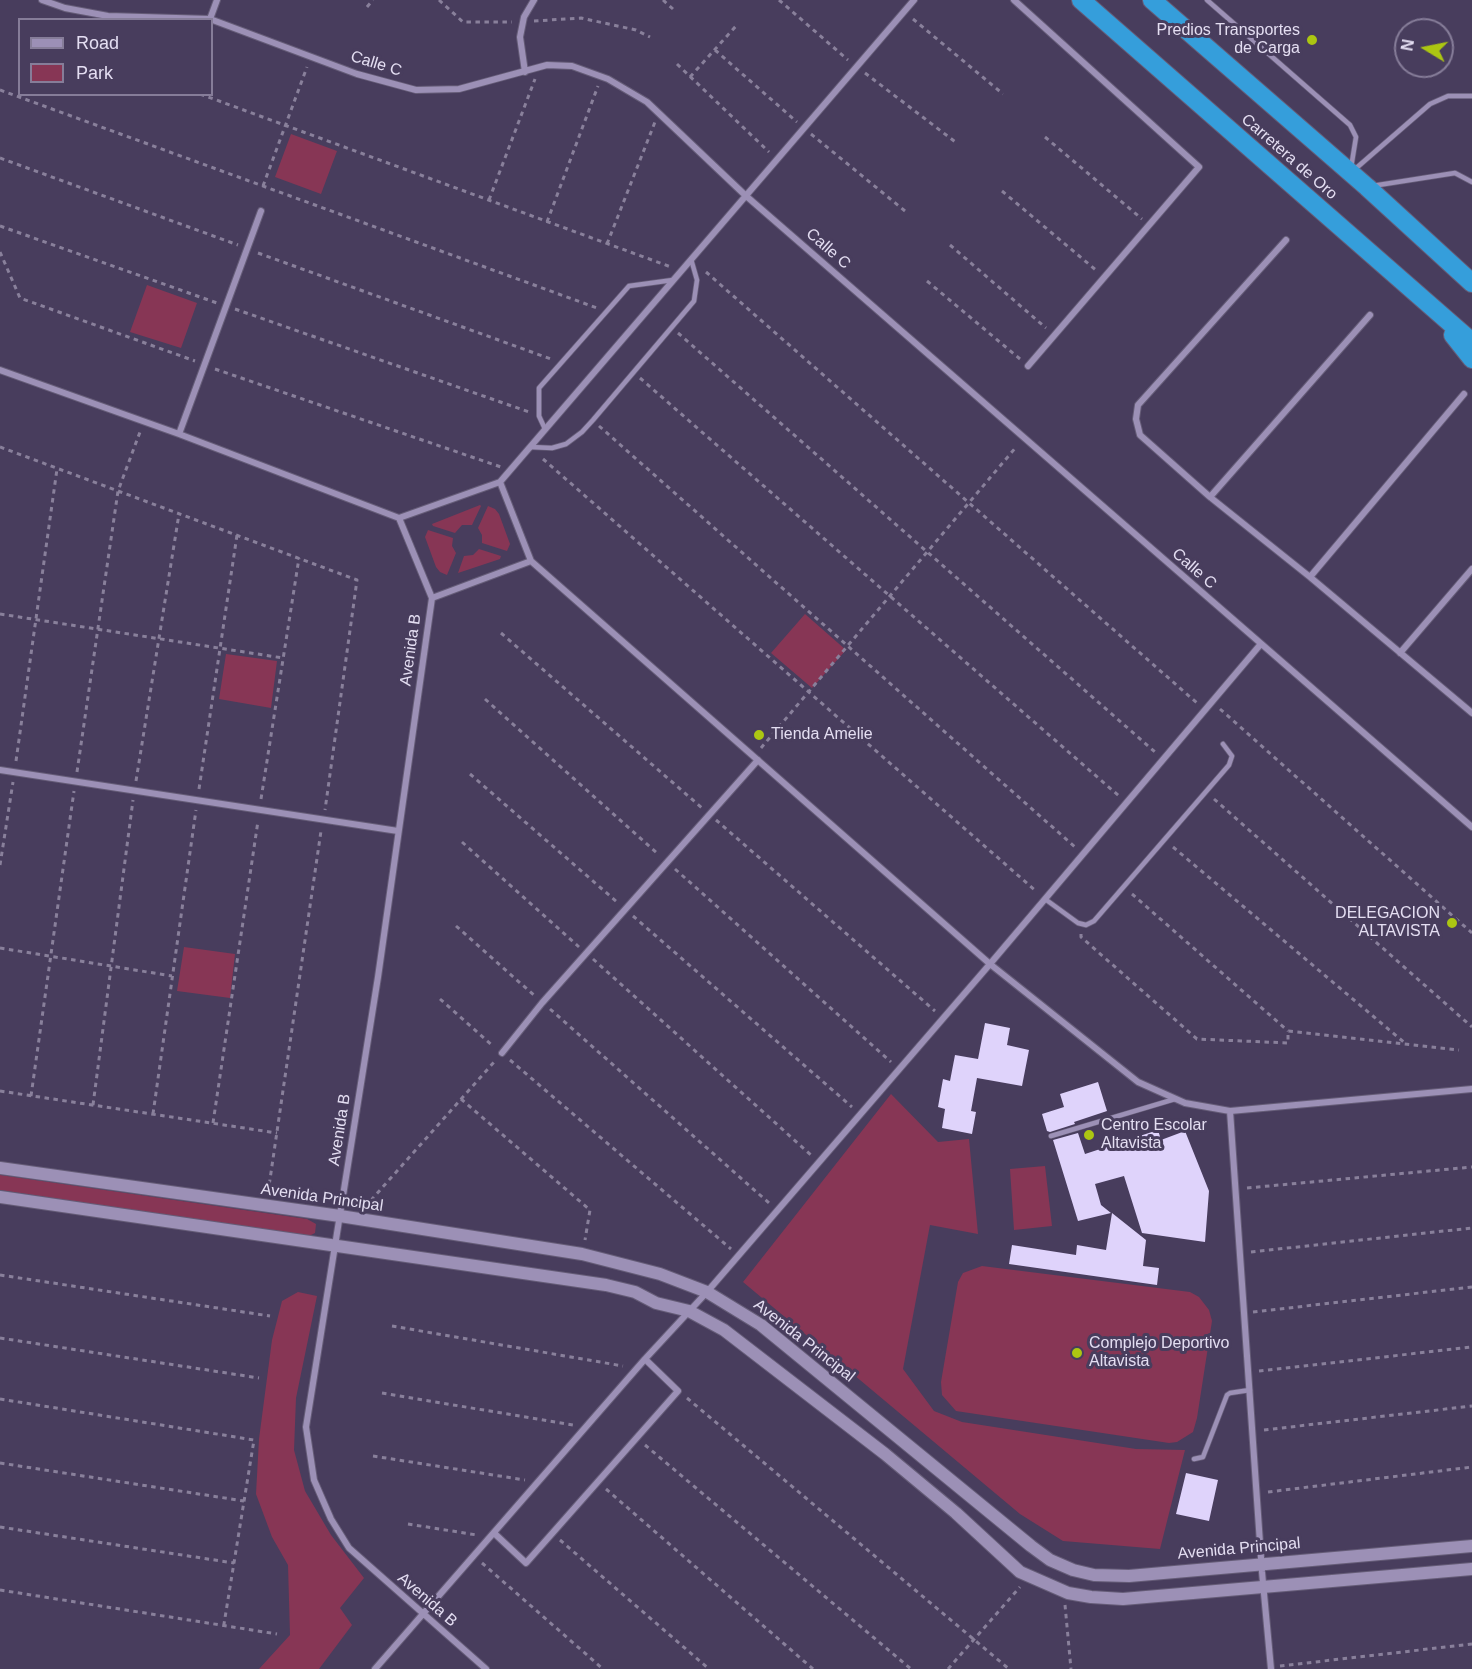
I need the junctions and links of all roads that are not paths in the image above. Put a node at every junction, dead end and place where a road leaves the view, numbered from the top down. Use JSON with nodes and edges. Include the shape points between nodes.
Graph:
{"nodes":[{"id":1,"x":42,"y":0,"type":"edge"},
{"id":2,"x":218,"y":0,"type":"edge"},
{"id":3,"x":534,"y":0,"type":"edge"},
{"id":4,"x":914,"y":0,"type":"edge"},
{"id":5,"x":1014,"y":0,"type":"edge"},
{"id":6,"x":1081,"y":0,"type":"edge"},
{"id":7,"x":1152,"y":0,"type":"edge"},
{"id":8,"x":1207,"y":0,"type":"edge"},
{"id":9,"x":176,"y":18,"type":"edge"},
{"id":10,"x":210,"y":18,"type":"edge"},
{"id":11,"x":213,"y":20,"type":"edge"},
{"id":12,"x":525,"y":72,"type":"junction"},
{"id":13,"x":1472,"y":96,"type":"edge"},
{"id":14,"x":1350,"y":174,"type":"junction"},
{"id":15,"x":1472,"y":182,"type":"edge"},
{"id":16,"x":1367,"y":187,"type":"junction"},
{"id":17,"x":745,"y":195,"type":"junction"},
{"id":18,"x":261,"y":211,"type":"dead end"},
{"id":19,"x":1286,"y":240,"type":"dead end"},
{"id":20,"x":691,"y":259,"type":"junction"},
{"id":21,"x":673,"y":280,"type":"junction"},
{"id":22,"x":1472,"y":283,"type":"edge"},
{"id":23,"x":1423,"y":300,"type":"junction"},
{"id":24,"x":1370,"y":315,"type":"dead end"},
{"id":25,"x":1472,"y":342,"type":"edge"},
{"id":26,"x":1472,"y":359,"type":"edge"},
{"id":27,"x":1028,"y":366,"type":"road end"},
{"id":28,"x":0,"y":370,"type":"edge"},
{"id":29,"x":1464,"y":394,"type":"dead end"},
{"id":30,"x":545,"y":429,"type":"junction"},
{"id":31,"x":179,"y":434,"type":"junction"},
{"id":32,"x":530,"y":447,"type":"junction"},
{"id":33,"x":500,"y":482,"type":"junction"},
{"id":34,"x":1210,"y":497,"type":"junction"},
{"id":35,"x":399,"y":518,"type":"junction"},
{"id":36,"x":531,"y":561,"type":"junction"},
{"id":37,"x":1472,"y":569,"type":"edge"},
{"id":38,"x":1310,"y":577,"type":"junction"},
{"id":39,"x":432,"y":598,"type":"junction"},
{"id":40,"x":1260,"y":645,"type":"junction"},
{"id":41,"x":1400,"y":653,"type":"junction"},
{"id":42,"x":1472,"y":713,"type":"edge"},
{"id":43,"x":1222,"y":744,"type":"dead end"},
{"id":44,"x":756,"y":758,"type":"junction"},
{"id":45,"x":0,"y":770,"type":"edge"},
{"id":46,"x":1472,"y":827,"type":"edge"},
{"id":47,"x":398,"y":831,"type":"junction"},
{"id":48,"x":1045,"y":899,"type":"junction"},
{"id":49,"x":990,"y":964,"type":"junction"},
{"id":50,"x":502,"y":1053,"type":"road end"},
{"id":51,"x":1472,"y":1089,"type":"edge"},
{"id":52,"x":1175,"y":1098,"type":"junction"},
{"id":53,"x":1230,"y":1111,"type":"junction"},
{"id":54,"x":1051,"y":1136,"type":"dead end"},
{"id":55,"x":0,"y":1168,"type":"edge"},
{"id":56,"x":0,"y":1197,"type":"edge"},
{"id":57,"x":340,"y":1216,"type":"junction"},
{"id":58,"x":334,"y":1247,"type":"junction"},
{"id":59,"x":707,"y":1292,"type":"junction"},
{"id":60,"x":689,"y":1311,"type":"junction"},
{"id":61,"x":645,"y":1359,"type":"junction"},
{"id":62,"x":1250,"y":1390,"type":"junction"},
{"id":63,"x":1194,"y":1459,"type":"dead end"},
{"id":64,"x":492,"y":1535,"type":"junction"},
{"id":65,"x":1472,"y":1546,"type":"edge"},
{"id":66,"x":1262,"y":1564,"type":"junction"},
{"id":67,"x":1472,"y":1569,"type":"edge"},
{"id":68,"x":1264,"y":1586,"type":"junction"},
{"id":69,"x":423,"y":1614,"type":"junction"},
{"id":70,"x":1271,"y":1668,"type":"edge"},
{"id":71,"x":375,"y":1669,"type":"edge"},
{"id":72,"x":486,"y":1669,"type":"edge"}],
"edges":[{"from":1,"to":9,"type":"street","name":"Calle C","via":[[108,16]]},
{"from":2,"to":10,"type":"street"},
{"from":3,"to":12,"type":"street","via":[[520,37]]},
{"from":4,"to":17,"type":"street"},
{"from":5,"to":27,"type":"street","via":[[1200,167]]},
{"from":6,"to":23,"type":"highway","name":"Carretera de Oro"},
{"from":7,"to":14,"type":"highway","name":"Carretera de Oro"},
{"from":8,"to":14,"type":"lane","via":[[1350,125],[1356,137]]},
{"from":11,"to":12,"type":"street","name":"Calle C","via":[[357,74],[416,90],[459,89]]},
{"from":12,"to":17,"type":"street","name":"Calle C","via":[[547,65],[572,66],[601,76],[647,102]]},
{"from":13,"to":14,"type":"lane","via":[[1448,96],[1430,104]]},
{"from":14,"to":16,"type":"highway","name":"Carretera de Oro"},
{"from":15,"to":16,"type":"lane","via":[[1455,173]]},
{"from":16,"to":22,"type":"highway","name":"Carretera de Oro"},
{"from":17,"to":20,"type":"street"},
{"from":17,"to":40,"type":"street","name":"Calle C"},
{"from":18,"to":31,"type":"street"},
{"from":19,"to":34,"type":"street","via":[[1138,405],[1140,435]]},
{"from":20,"to":21,"type":"street"},
{"from":20,"to":32,"type":"lane","via":[[697,280],[694,301],[593,420],[566,444]]},
{"from":21,"to":30,"type":"street"},
{"from":21,"to":30,"type":"lane","via":[[629,286],[539,388],[539,416]]},
{"from":23,"to":25,"type":"highway","name":"Carretera de Oro"},
{"from":23,"to":26,"type":"highway"},
{"from":24,"to":34,"type":"street"},
{"from":28,"to":31,"type":"street"},
{"from":29,"to":38,"type":"street"},
{"from":30,"to":32,"type":"street"},
{"from":31,"to":35,"type":"street"},
{"from":32,"to":33,"type":"street"},
{"from":33,"to":35,"type":"street"},
{"from":33,"to":36,"type":"street"},
{"from":34,"to":38,"type":"street"},
{"from":35,"to":39,"type":"street"},
{"from":36,"to":39,"type":"street"},
{"from":36,"to":44,"type":"street"},
{"from":37,"to":41,"type":"street"},
{"from":38,"to":41,"type":"street"},
{"from":39,"to":47,"type":"street","name":"Avenida B"},
{"from":40,"to":46,"type":"street","name":"Calle C"},
{"from":40,"to":48,"type":"street"},
{"from":41,"to":42,"type":"street"},
{"from":43,"to":48,"type":"lane","via":[[1232,756],[1229,765],[1094,921],[1078,923]]},
{"from":44,"to":49,"type":"street"},
{"from":44,"to":50,"type":"street"},
{"from":45,"to":47,"type":"street"},
{"from":47,"to":57,"type":"street","name":"Avenida B"},
{"from":48,"to":49,"type":"street"},
{"from":49,"to":52,"type":"street","via":[[1138,1082]]},
{"from":49,"to":59,"type":"street"},
{"from":51,"to":53,"type":"street"},
{"from":52,"to":53,"type":"street"},
{"from":52,"to":54,"type":"lane"},
{"from":53,"to":62,"type":"street"},
{"from":55,"to":57,"type":"street","name":"Avenida Principal"},
{"from":56,"to":58,"type":"street"},
{"from":57,"to":58,"type":"street","name":"Avenida B"},
{"from":57,"to":59,"type":"street","name":"Avenida Principal","via":[[582,1254],[660,1274]]},
{"from":58,"to":60,"type":"street","via":[[606,1286]]},
{"from":58,"to":69,"type":"street","name":"Avenida B","via":[[306,1427],[314,1480],[348,1548]]},
{"from":59,"to":60,"type":"street"},
{"from":59,"to":66,"type":"street","name":"Avenida Principal","via":[[761,1325],[1050,1560],[1094,1575],[1129,1576]]},
{"from":60,"to":61,"type":"street"},
{"from":60,"to":68,"type":"street","via":[[724,1330],[885,1454],[1020,1572],[1064,1591],[1123,1599]]},
{"from":61,"to":64,"type":"street"},
{"from":61,"to":64,"type":"street","via":[[678,1391],[526,1563]]},
{"from":62,"to":63,"type":"lane","via":[[1227,1395],[1203,1457]]},
{"from":62,"to":66,"type":"street"},
{"from":64,"to":69,"type":"street"},
{"from":65,"to":66,"type":"street","name":"Avenida Principal"},
{"from":66,"to":68,"type":"street"},
{"from":67,"to":68,"type":"street"},
{"from":68,"to":70,"type":"street"},
{"from":69,"to":71,"type":"street"},
{"from":69,"to":72,"type":"street","name":"Avenida B"}]}
